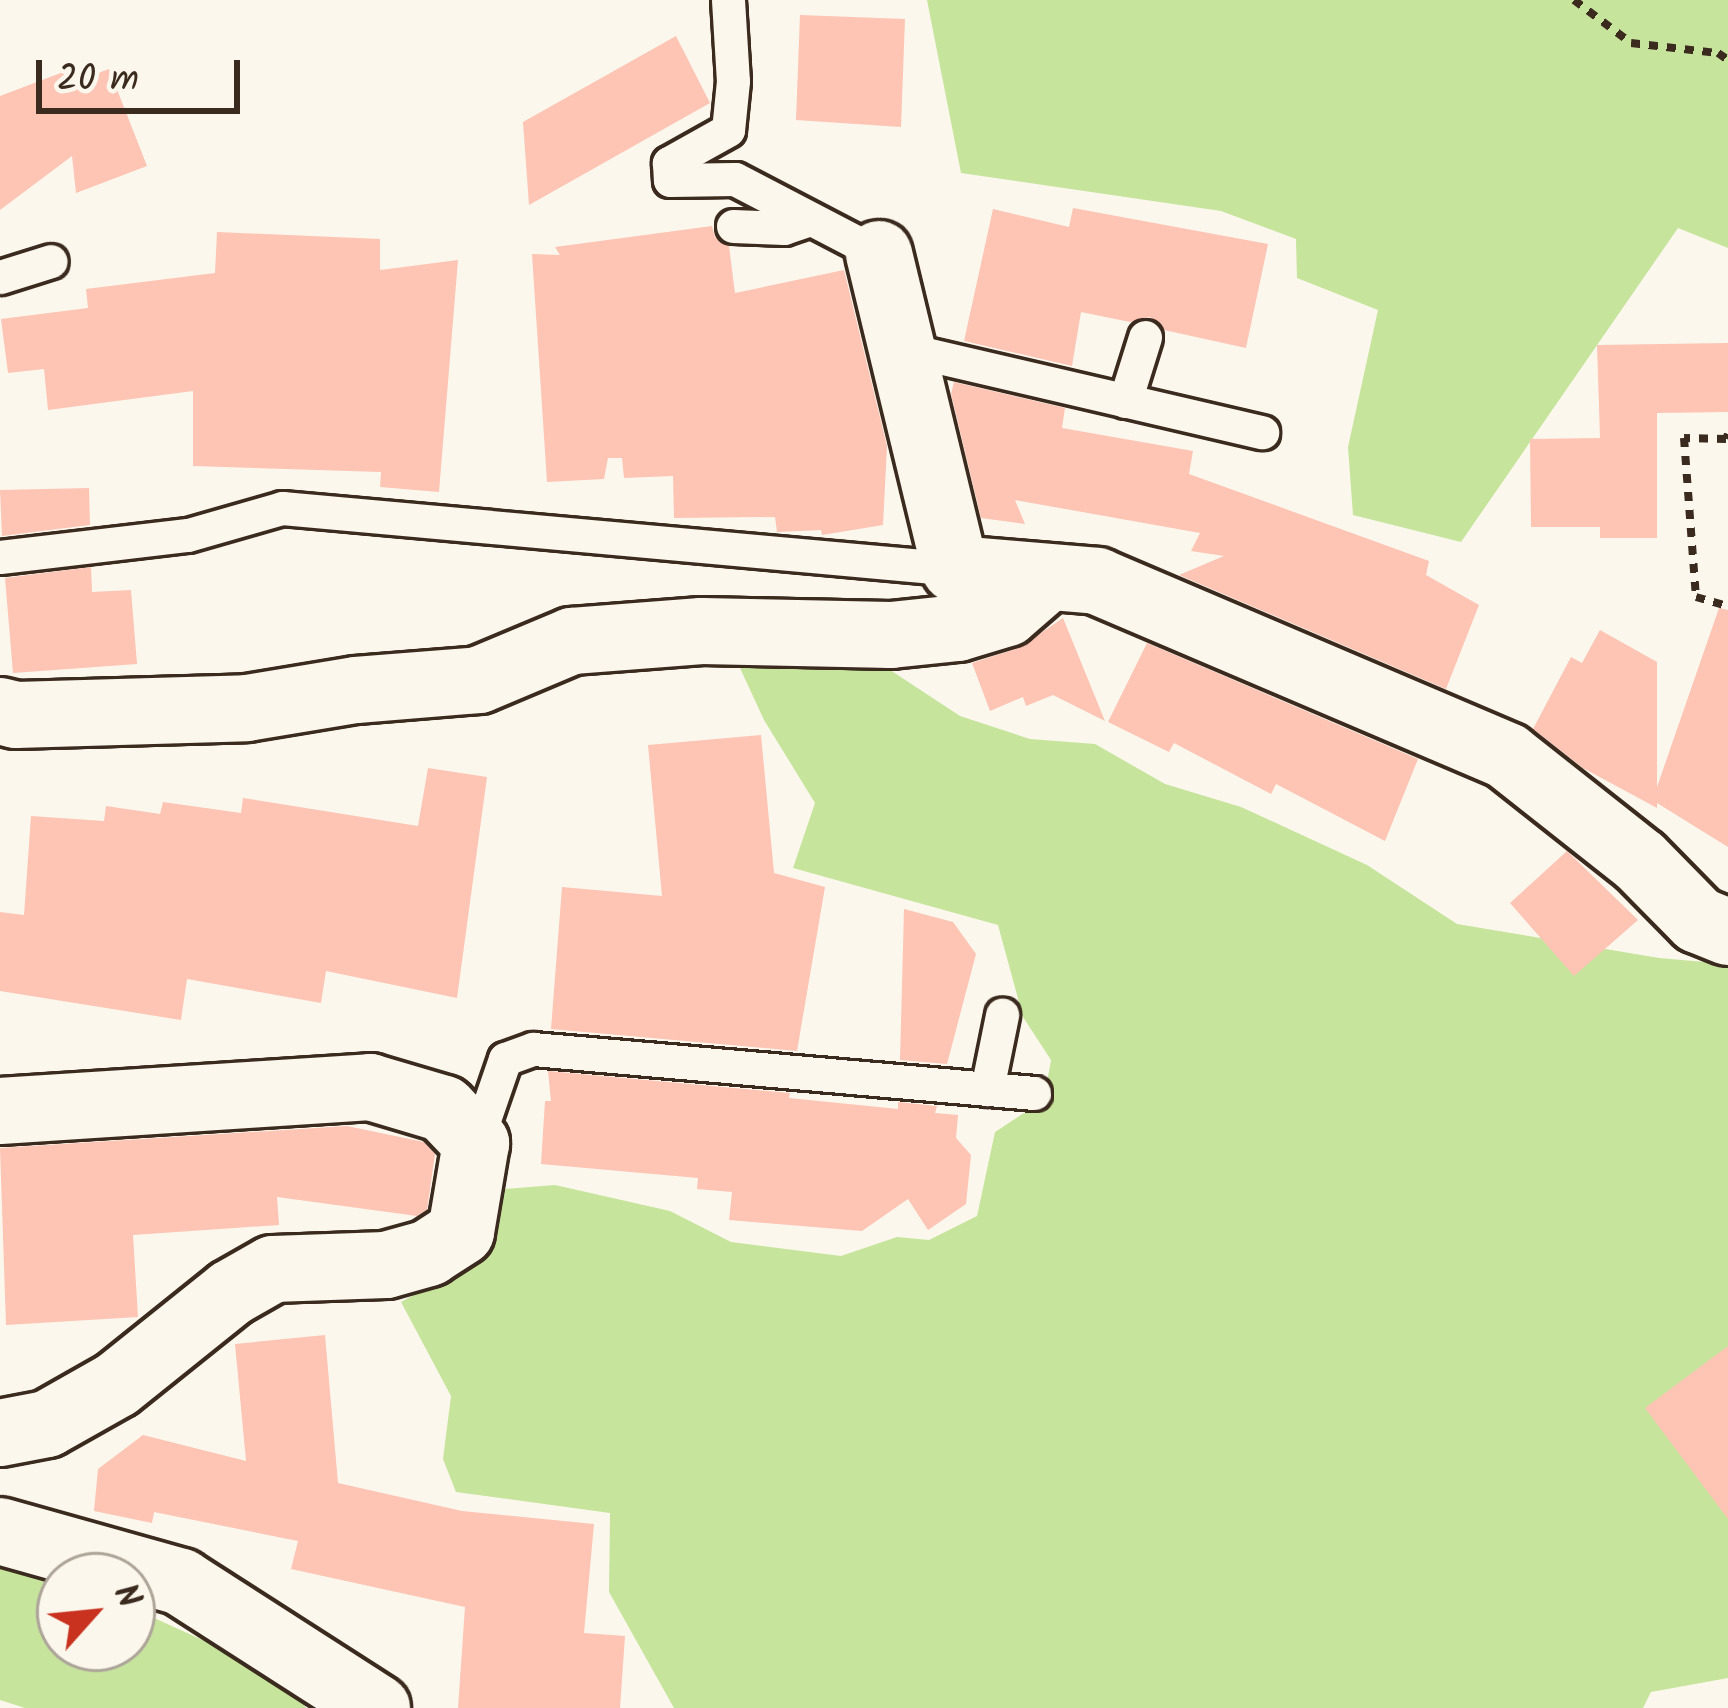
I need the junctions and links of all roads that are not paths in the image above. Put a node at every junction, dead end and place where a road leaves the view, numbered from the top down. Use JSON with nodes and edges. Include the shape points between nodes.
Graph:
{"nodes":[{"id":1,"x":728,"y":0,"type":"edge"},
{"id":2,"x":810,"y":218,"type":"junction"},
{"id":3,"x":734,"y":226,"type":"dead end"},
{"id":4,"x":879,"y":254,"type":"joint"},
{"id":5,"x":51,"y":261,"type":"dead end"},
{"id":6,"x":0,"y":277,"type":"edge"},
{"id":7,"x":1145,"y":337,"type":"dead end"},
{"id":8,"x":900,"y":348,"type":"junction"},
{"id":9,"x":1125,"y":401,"type":"junction"},
{"id":10,"x":1262,"y":432,"type":"dead end"},
{"id":11,"x":0,"y":557,"type":"edge"},
{"id":12,"x":955,"y":569,"type":"junction"},
{"id":13,"x":1045,"y":580,"type":"junction"},
{"id":14,"x":0,"y":710,"type":"edge"},
{"id":15,"x":1728,"y":932,"type":"edge"},
{"id":16,"x":1001,"y":1015,"type":"dead end"},
{"id":17,"x":987,"y":1089,"type":"junction"},
{"id":18,"x":1034,"y":1093,"type":"dead end"},
{"id":19,"x":0,"y":1112,"type":"edge"},
{"id":20,"x":476,"y":1142,"type":"junction"},
{"id":21,"x":0,"y":1433,"type":"edge"},
{"id":22,"x":0,"y":1531,"type":"edge"},
{"id":23,"x":377,"y":1708,"type":"edge"}],
"edges":[{"from":1,"to":2,"type":"lane","via":[[728,130],[669,163],[670,180],[735,179]]},
{"from":2,"to":3,"type":"lane","via":[[784,228]]},
{"from":2,"to":4,"type":"lane"},
{"from":4,"to":8,"type":"street"},
{"from":5,"to":6,"type":"lane"},
{"from":7,"to":9,"type":"lane"},
{"from":8,"to":9,"type":"lane"},
{"from":8,"to":12,"type":"street"},
{"from":9,"to":10,"type":"lane"},
{"from":11,"to":12,"type":"lane","via":[[188,535],[282,508]]},
{"from":12,"to":13,"type":"street"},
{"from":13,"to":14,"type":"street","via":[[1007,613],[958,628],[572,641],[479,680],[248,708]]},
{"from":13,"to":15,"type":"street","via":[[1097,581],[1507,756],[1640,861],[1698,920]]},
{"from":16,"to":17,"type":"lane"},
{"from":17,"to":18,"type":"lane"},
{"from":17,"to":20,"type":"lane","via":[[533,1049],[505,1059]]},
{"from":19,"to":20,"type":"street","via":[[370,1087],[444,1109]]},
{"from":20,"to":21,"type":"street","via":[[460,1232],[429,1253],[386,1265],[273,1269],[116,1385],[47,1424]]},
{"from":22,"to":23,"type":"street","via":[[181,1582]]}]}
